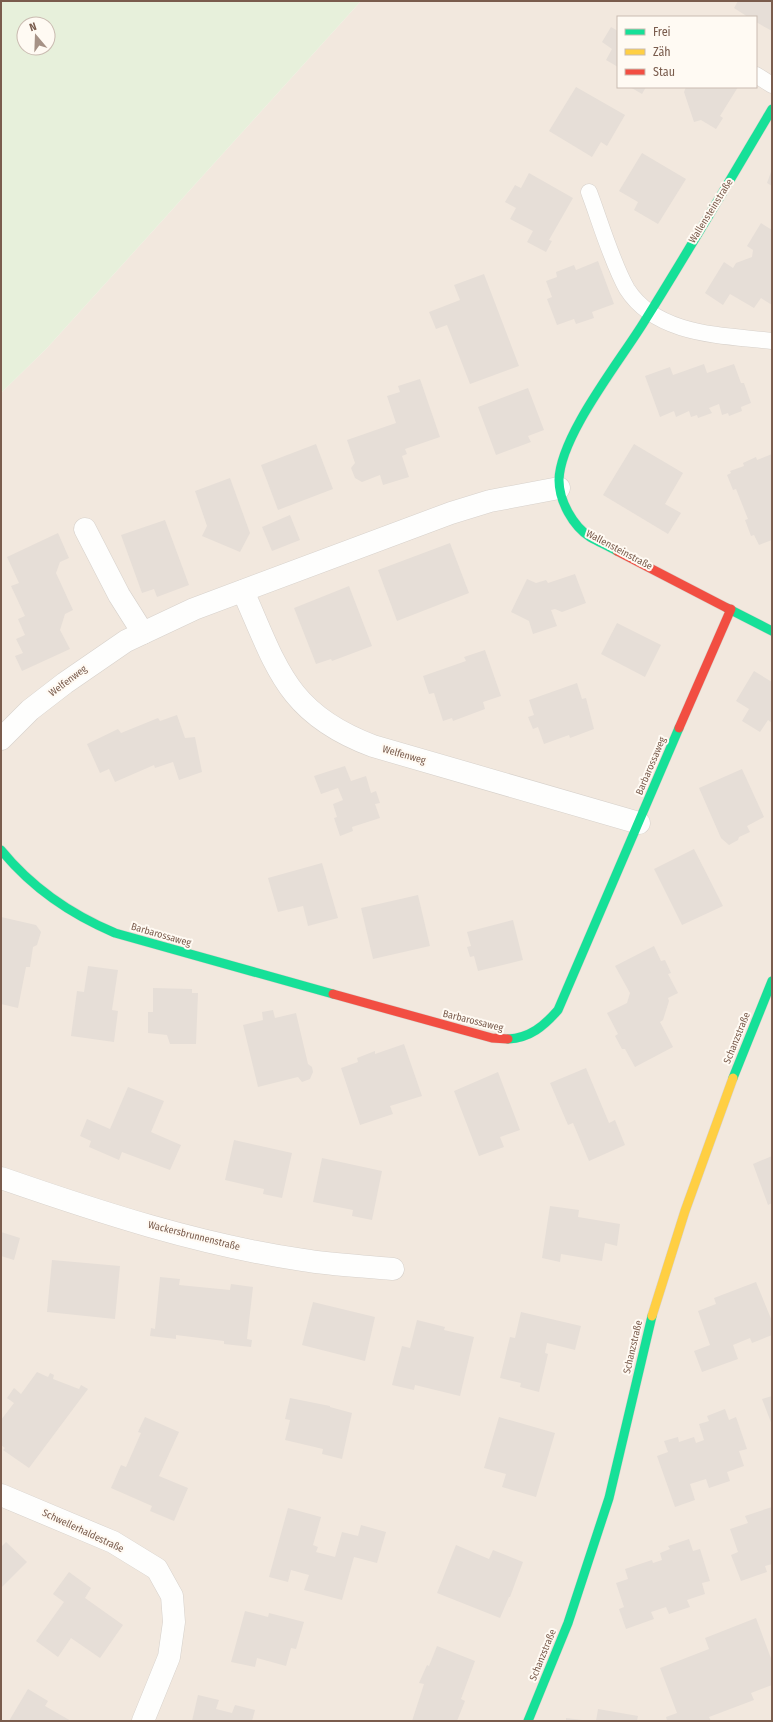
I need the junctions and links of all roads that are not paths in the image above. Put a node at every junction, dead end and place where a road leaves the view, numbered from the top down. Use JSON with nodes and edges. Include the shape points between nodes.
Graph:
{"nodes":[{"id":1,"x":757,"y":76,"type":"edge"},
{"id":2,"x":772,"y":85,"type":"edge"},
{"id":3,"x":772,"y":109,"type":"edge"},
{"id":4,"x":589,"y":192,"type":"dead end"},
{"id":5,"x":650,"y":312,"type":"junction"},
{"id":6,"x":772,"y":341,"type":"edge"},
{"id":7,"x":559,"y":488,"type":"junction"},
{"id":8,"x":84,"y":529,"type":"dead end"},
{"id":9,"x":243,"y":591,"type":"junction"},
{"id":10,"x":731,"y":610,"type":"junction"},
{"id":11,"x":772,"y":631,"type":"edge"},
{"id":12,"x":143,"y":633,"type":"junction"},
{"id":13,"x":1,"y":739,"type":"edge"},
{"id":14,"x":639,"y":823,"type":"junction"},
{"id":15,"x":1,"y":850,"type":"edge"},
{"id":16,"x":772,"y":981,"type":"edge"},
{"id":17,"x":1,"y":1178,"type":"edge"},
{"id":18,"x":393,"y":1269,"type":"dead end"},
{"id":19,"x":1,"y":1495,"type":"edge"},
{"id":20,"x":144,"y":1721,"type":"edge"},
{"id":21,"x":528,"y":1721,"type":"edge"}],
"edges":[{"from":1,"to":2,"type":"lane"},
{"from":3,"to":5,"type":"street","name":"Wallensteinstraße"},
{"from":4,"to":5,"type":"lane","via":[[620,276],[638,303]]},
{"from":5,"to":6,"type":"lane","via":[[691,331]]},
{"from":5,"to":7,"type":"street","name":"Wallensteinstraße","via":[[576,428],[564,453]]},
{"from":7,"to":9,"type":"street","name":"Welfenweg","via":[[490,501],[451,512]]},
{"from":7,"to":10,"type":"street","name":"Wallensteinstraße","via":[[564,507],[574,523],[589,536]]},
{"from":8,"to":12,"type":"street","via":[[119,595]]},
{"from":9,"to":12,"type":"street","name":"Welfenweg"},
{"from":9,"to":14,"type":"street","name":"Welfenweg","via":[[274,664],[287,686],[304,706],[325,723],[373,746]]},
{"from":10,"to":11,"type":"street","name":"Wallensteinstraße"},
{"from":10,"to":14,"type":"street","name":"Barbarossaweg"},
{"from":12,"to":13,"type":"street","name":"Welfenweg","via":[[101,657],[64,683],[30,710]]},
{"from":14,"to":15,"type":"street","name":"Barbarossaweg","via":[[558,1010],[542,1028],[527,1036],[510,1040],[477,1034],[115,933],[86,921],[56,903],[11,863]]},
{"from":16,"to":21,"type":"street","name":"Schanzstraße","via":[[722,1106],[685,1211],[653,1310],[609,1498],[568,1623]]},
{"from":17,"to":18,"type":"street","name":"Wackersbrunnenstraße","via":[[128,1220],[201,1240],[302,1260]]},
{"from":19,"to":20,"type":"street","name":"Schwellerhaldestraße","via":[[113,1542],[157,1569],[172,1596],[174,1622],[169,1657]]}]}
